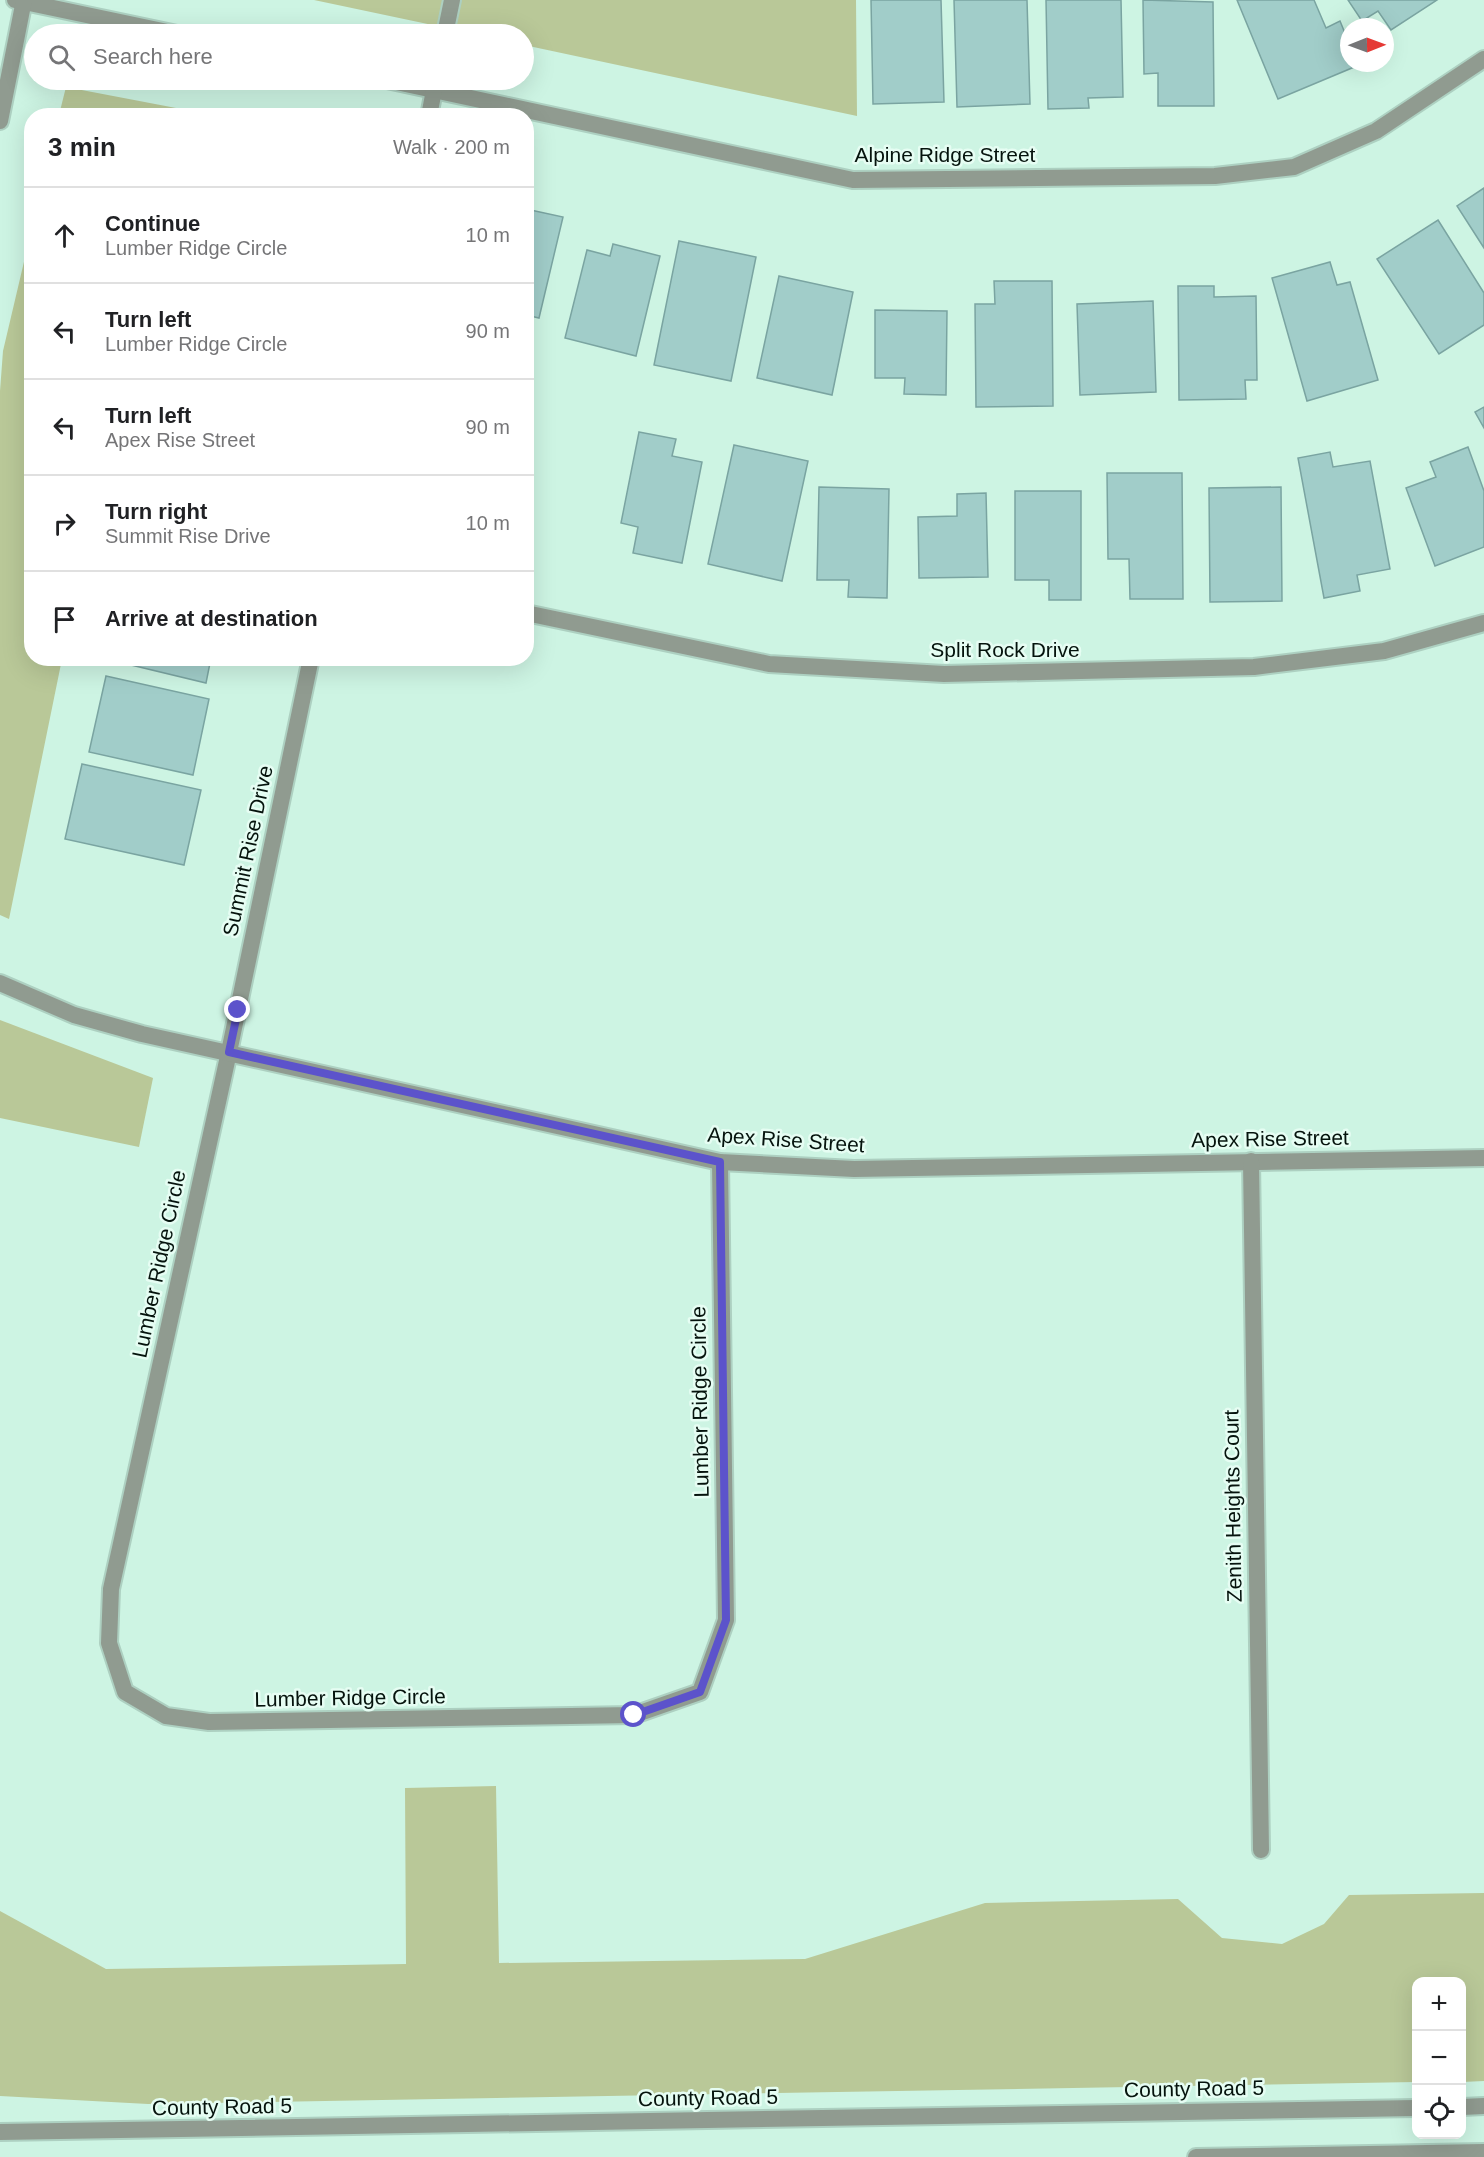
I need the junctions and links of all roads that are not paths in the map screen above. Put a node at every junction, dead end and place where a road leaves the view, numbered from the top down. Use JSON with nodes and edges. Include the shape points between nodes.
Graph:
{"nodes":[{"id":1,"x":21,"y":0,"type":"edge"},
{"id":2,"x":452,"y":0,"type":"edge"},
{"id":3,"x":131,"y":24,"type":"edge"},
{"id":4,"x":447,"y":24,"type":"edge"},
{"id":5,"x":1484,"y":59,"type":"edge"},
{"id":6,"x":434,"y":90,"type":"edge"},
{"id":7,"x":457,"y":90,"type":"edge"},
{"id":8,"x":431,"y":108,"type":"edge"},
{"id":9,"x":0,"y":121,"type":"edge"},
{"id":10,"x":534,"y":615,"type":"edge"},
{"id":11,"x":1484,"y":623,"type":"edge"},
{"id":12,"x":309,"y":666,"type":"edge"},
{"id":13,"x":0,"y":983,"type":"edge"},
{"id":14,"x":229,"y":1052,"type":"junction"},
{"id":15,"x":1484,"y":1158,"type":"edge"},
{"id":16,"x":1251,"y":1161,"type":"junction"},
{"id":17,"x":720,"y":1162,"type":"junction"},
{"id":18,"x":1261,"y":1850,"type":"dead end"},
{"id":19,"x":1484,"y":2106,"type":"edge"},
{"id":20,"x":1466,"y":2107,"type":"edge"},
{"id":21,"x":1412,"y":2108,"type":"edge"},
{"id":22,"x":0,"y":2132,"type":"edge"},
{"id":23,"x":1484,"y":2152,"type":"edge"},
{"id":24,"x":1196,"y":2157,"type":"edge"}],
"edges":[{"from":1,"to":3,"type":"street"},
{"from":1,"to":9,"type":"street"},
{"from":2,"to":4,"type":"street"},
{"from":5,"to":7,"type":"street","name":"Alpine Ridge Street","via":[[1376,131],[1294,167],[1215,176],[853,180]]},
{"from":6,"to":8,"type":"street"},
{"from":10,"to":11,"type":"street","name":"Split Rock Drive","via":[[769,664],[944,674],[1254,667],[1384,651]]},
{"from":12,"to":14,"type":"street","name":"Summit Rise Drive"},
{"from":13,"to":14,"type":"street","name":"Apex Rise Street","via":[[74,1015]]},
{"from":14,"to":17,"type":"street","name":"Apex Rise Street"},
{"from":14,"to":17,"type":"street","name":"Lumber Ridge Circle","via":[[111,1588],[109,1643],[125,1692],[166,1716],[209,1722],[634,1715],[700,1692],[726,1620]]},
{"from":15,"to":16,"type":"street","name":"Apex Rise Street"},
{"from":16,"to":17,"type":"street","name":"Apex Rise Street","via":[[854,1169]]},
{"from":16,"to":18,"type":"street","name":"Zenith Heights Court"},
{"from":19,"to":20,"type":"street"},
{"from":21,"to":22,"type":"street","name":"County Road 5"},
{"from":23,"to":24,"type":"street"}]}
